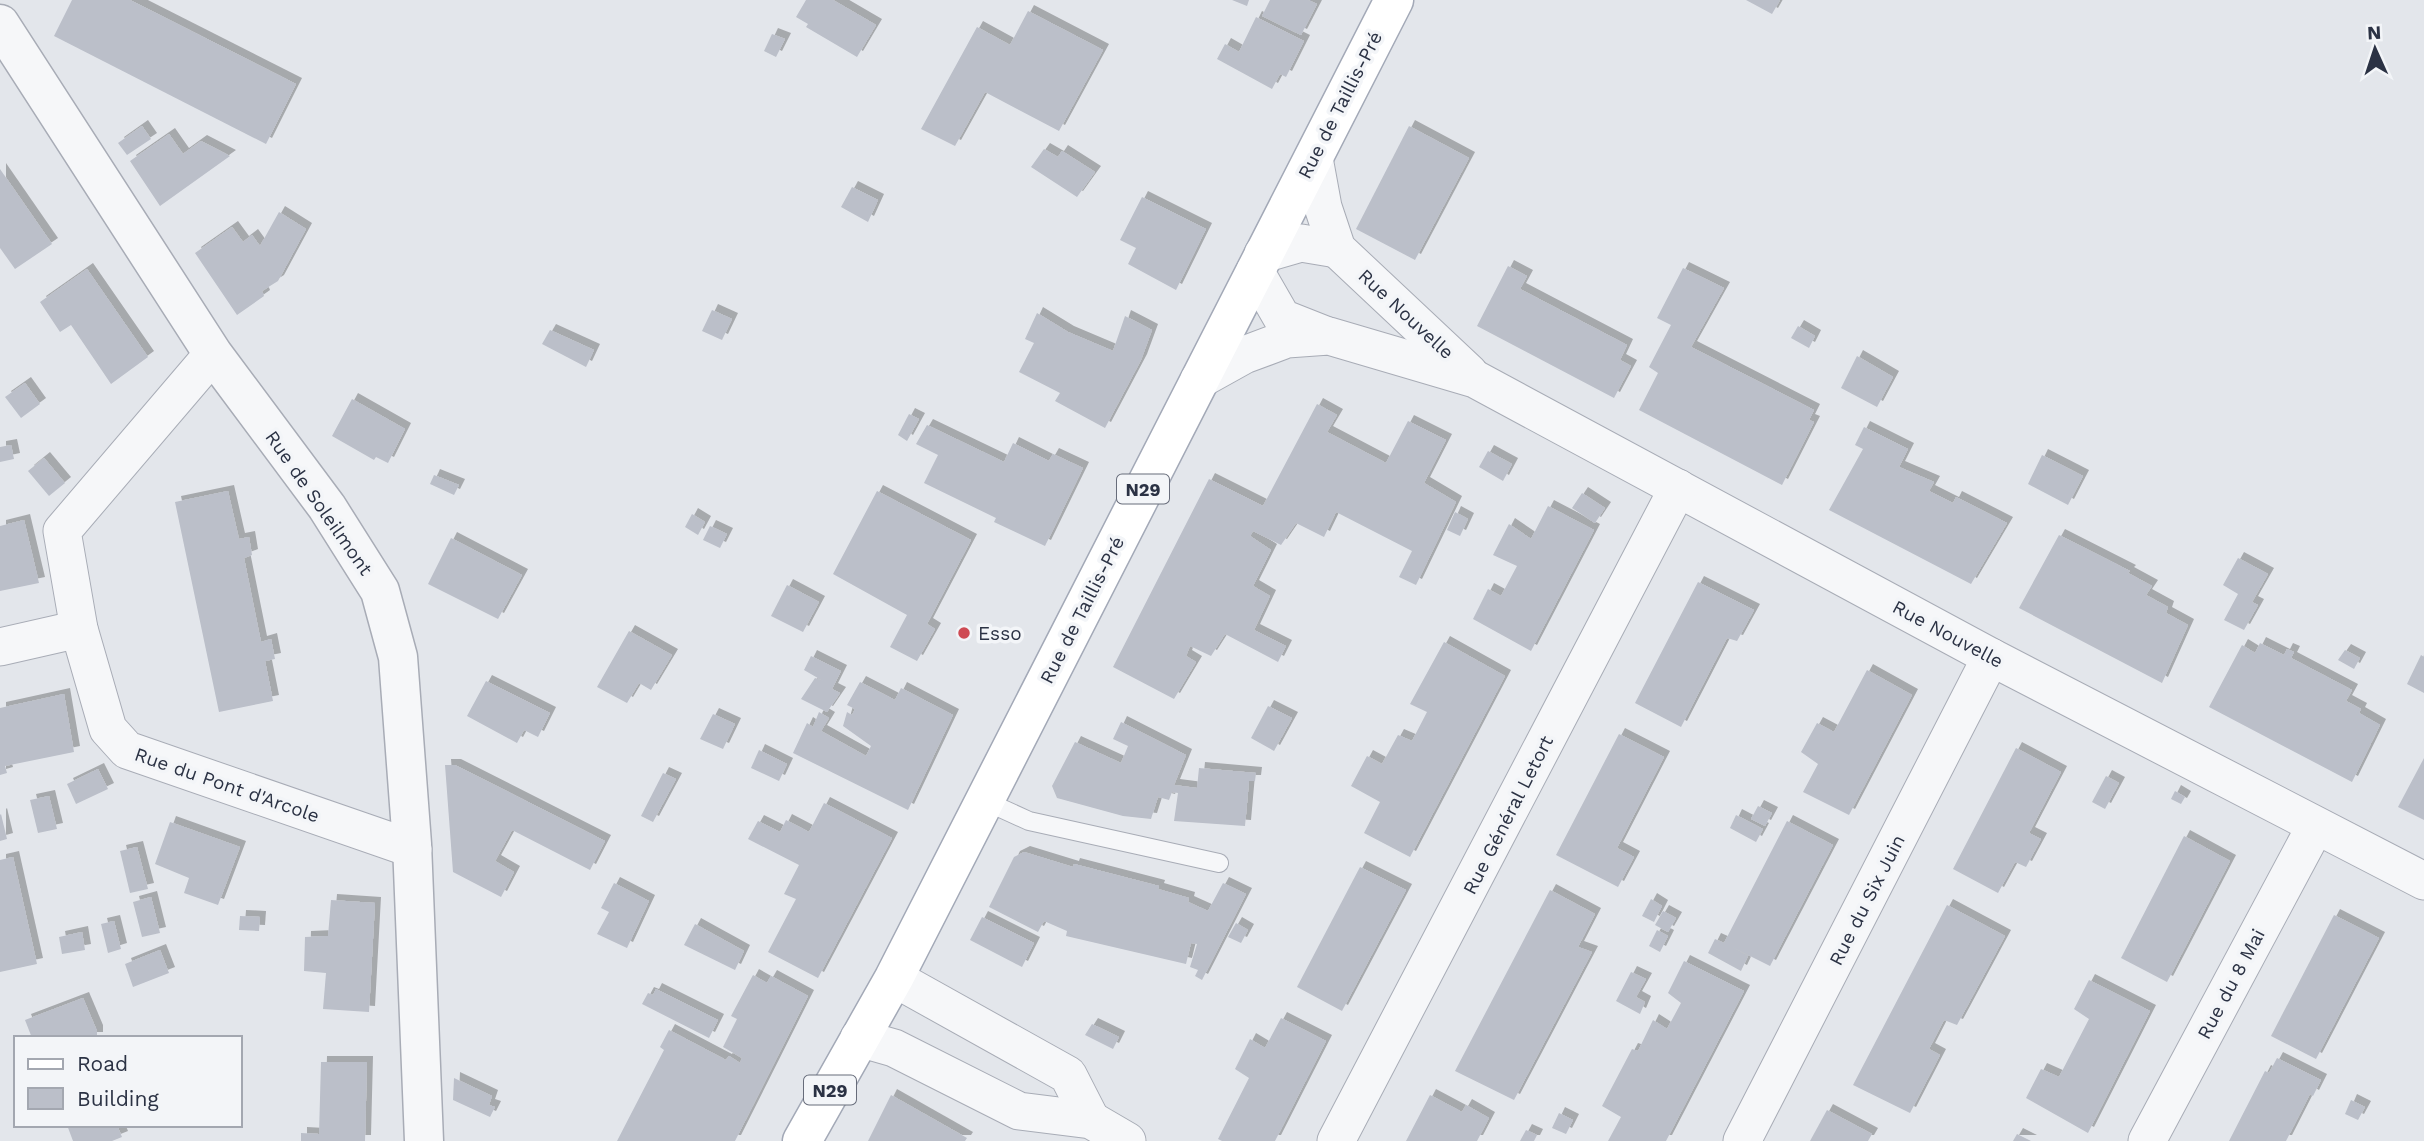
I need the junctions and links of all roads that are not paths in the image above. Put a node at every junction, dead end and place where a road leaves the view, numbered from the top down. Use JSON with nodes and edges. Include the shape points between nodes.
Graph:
{"nodes":[{"id":1,"x":1394,"y":0,"type":"edge"},
{"id":2,"x":0,"y":23,"type":"edge"},
{"id":3,"x":1314,"y":158,"type":"junction"},
{"id":4,"x":1337,"y":250,"type":"junction"},
{"id":5,"x":1259,"y":263,"type":"junction"},
{"id":6,"x":1329,"y":336,"type":"junction"},
{"id":7,"x":213,"y":354,"type":"junction"},
{"id":8,"x":1475,"y":379,"type":"junction"},
{"id":9,"x":1199,"y":380,"type":"junction"},
{"id":10,"x":1678,"y":488,"type":"junction"},
{"id":11,"x":79,"y":629,"type":"junction"},
{"id":12,"x":0,"y":647,"type":"edge"},
{"id":13,"x":1991,"y":657,"type":"junction"},
{"id":14,"x":985,"y":801,"type":"junction"},
{"id":15,"x":2315,"y":827,"type":"junction"},
{"id":16,"x":413,"y":849,"type":"junction"},
{"id":17,"x":1219,"y":863,"type":"dead end"},
{"id":18,"x":2424,"y":881,"type":"edge"},
{"id":19,"x":894,"y":978,"type":"junction"},
{"id":20,"x":859,"y":1038,"type":"junction"},
{"id":21,"x":1091,"y":1120,"type":"junction"},
{"id":22,"x":424,"y":1141,"type":"edge"},
{"id":23,"x":802,"y":1141,"type":"edge"},
{"id":24,"x":1127,"y":1141,"type":"edge"},
{"id":25,"x":1336,"y":1141,"type":"edge"},
{"id":26,"x":1742,"y":1141,"type":"edge"},
{"id":27,"x":2147,"y":1141,"type":"edge"}],
"edges":[{"from":1,"to":3,"type":"main road","name":"Rue de Taillis-Pré","number":"N29"},
{"from":2,"to":7,"type":"street","name":"Rue de Soleilmont"},
{"from":3,"to":4,"type":"street","name":"Rue Nouvelle"},
{"from":3,"to":5,"type":"main road","name":"Rue de Taillis-Pré","number":"N29"},
{"from":4,"to":5,"type":"street","via":[[1301,243]]},
{"from":4,"to":8,"type":"street","name":"Rue Nouvelle"},
{"from":5,"to":6,"type":"street","name":"Rue Nouvelle","via":[[1282,318]]},
{"from":5,"to":9,"type":"main road","name":"Rue de Taillis-Pré","number":"N29"},
{"from":6,"to":8,"type":"street","name":"Rue Nouvelle"},
{"from":6,"to":9,"type":"street","name":"Rue Nouvelle","via":[[1287,339],[1244,355]]},
{"from":7,"to":11,"type":"street","name":"Rue du Pont d'Arcole","via":[[62,530]]},
{"from":7,"to":16,"type":"street","name":"Rue de Soleilmont","via":[[327,507],[380,591],[398,657]]},
{"from":8,"to":10,"type":"street","name":"Rue Nouvelle"},
{"from":9,"to":14,"type":"main road","name":"Rue de Taillis-Pré","number":"N29"},
{"from":10,"to":13,"type":"street","name":"Rue Nouvelle"},
{"from":10,"to":25,"type":"street","name":"Rue Général Letort"},
{"from":11,"to":12,"type":"street"},
{"from":11,"to":16,"type":"street","name":"Rue du Pont d'Arcole","via":[[108,729],[127,750]]},
{"from":13,"to":15,"type":"street","name":"Rue Nouvelle"},
{"from":13,"to":26,"type":"street","name":"Rue du Six Juin"},
{"from":14,"to":17,"type":"lane","via":[[1029,821]]},
{"from":14,"to":19,"type":"main road","name":"Rue de Taillis-Pré","number":"N29"},
{"from":15,"to":18,"type":"street","name":"Rue Nouvelle"},
{"from":15,"to":27,"type":"street","name":"Rue du 8 Mai"},
{"from":16,"to":22,"type":"street","name":"Rue de Soleilmont"},
{"from":19,"to":20,"type":"main road","name":"Rue de Taillis-Pré","number":"N29"},
{"from":19,"to":21,"type":"street","via":[[1068,1075]]},
{"from":20,"to":21,"type":"street","via":[[894,1048],[1019,1111]]},
{"from":20,"to":23,"type":"main road","name":"Rue de Taillis-Pré","number":"N29"},
{"from":21,"to":24,"type":"street"}]}
